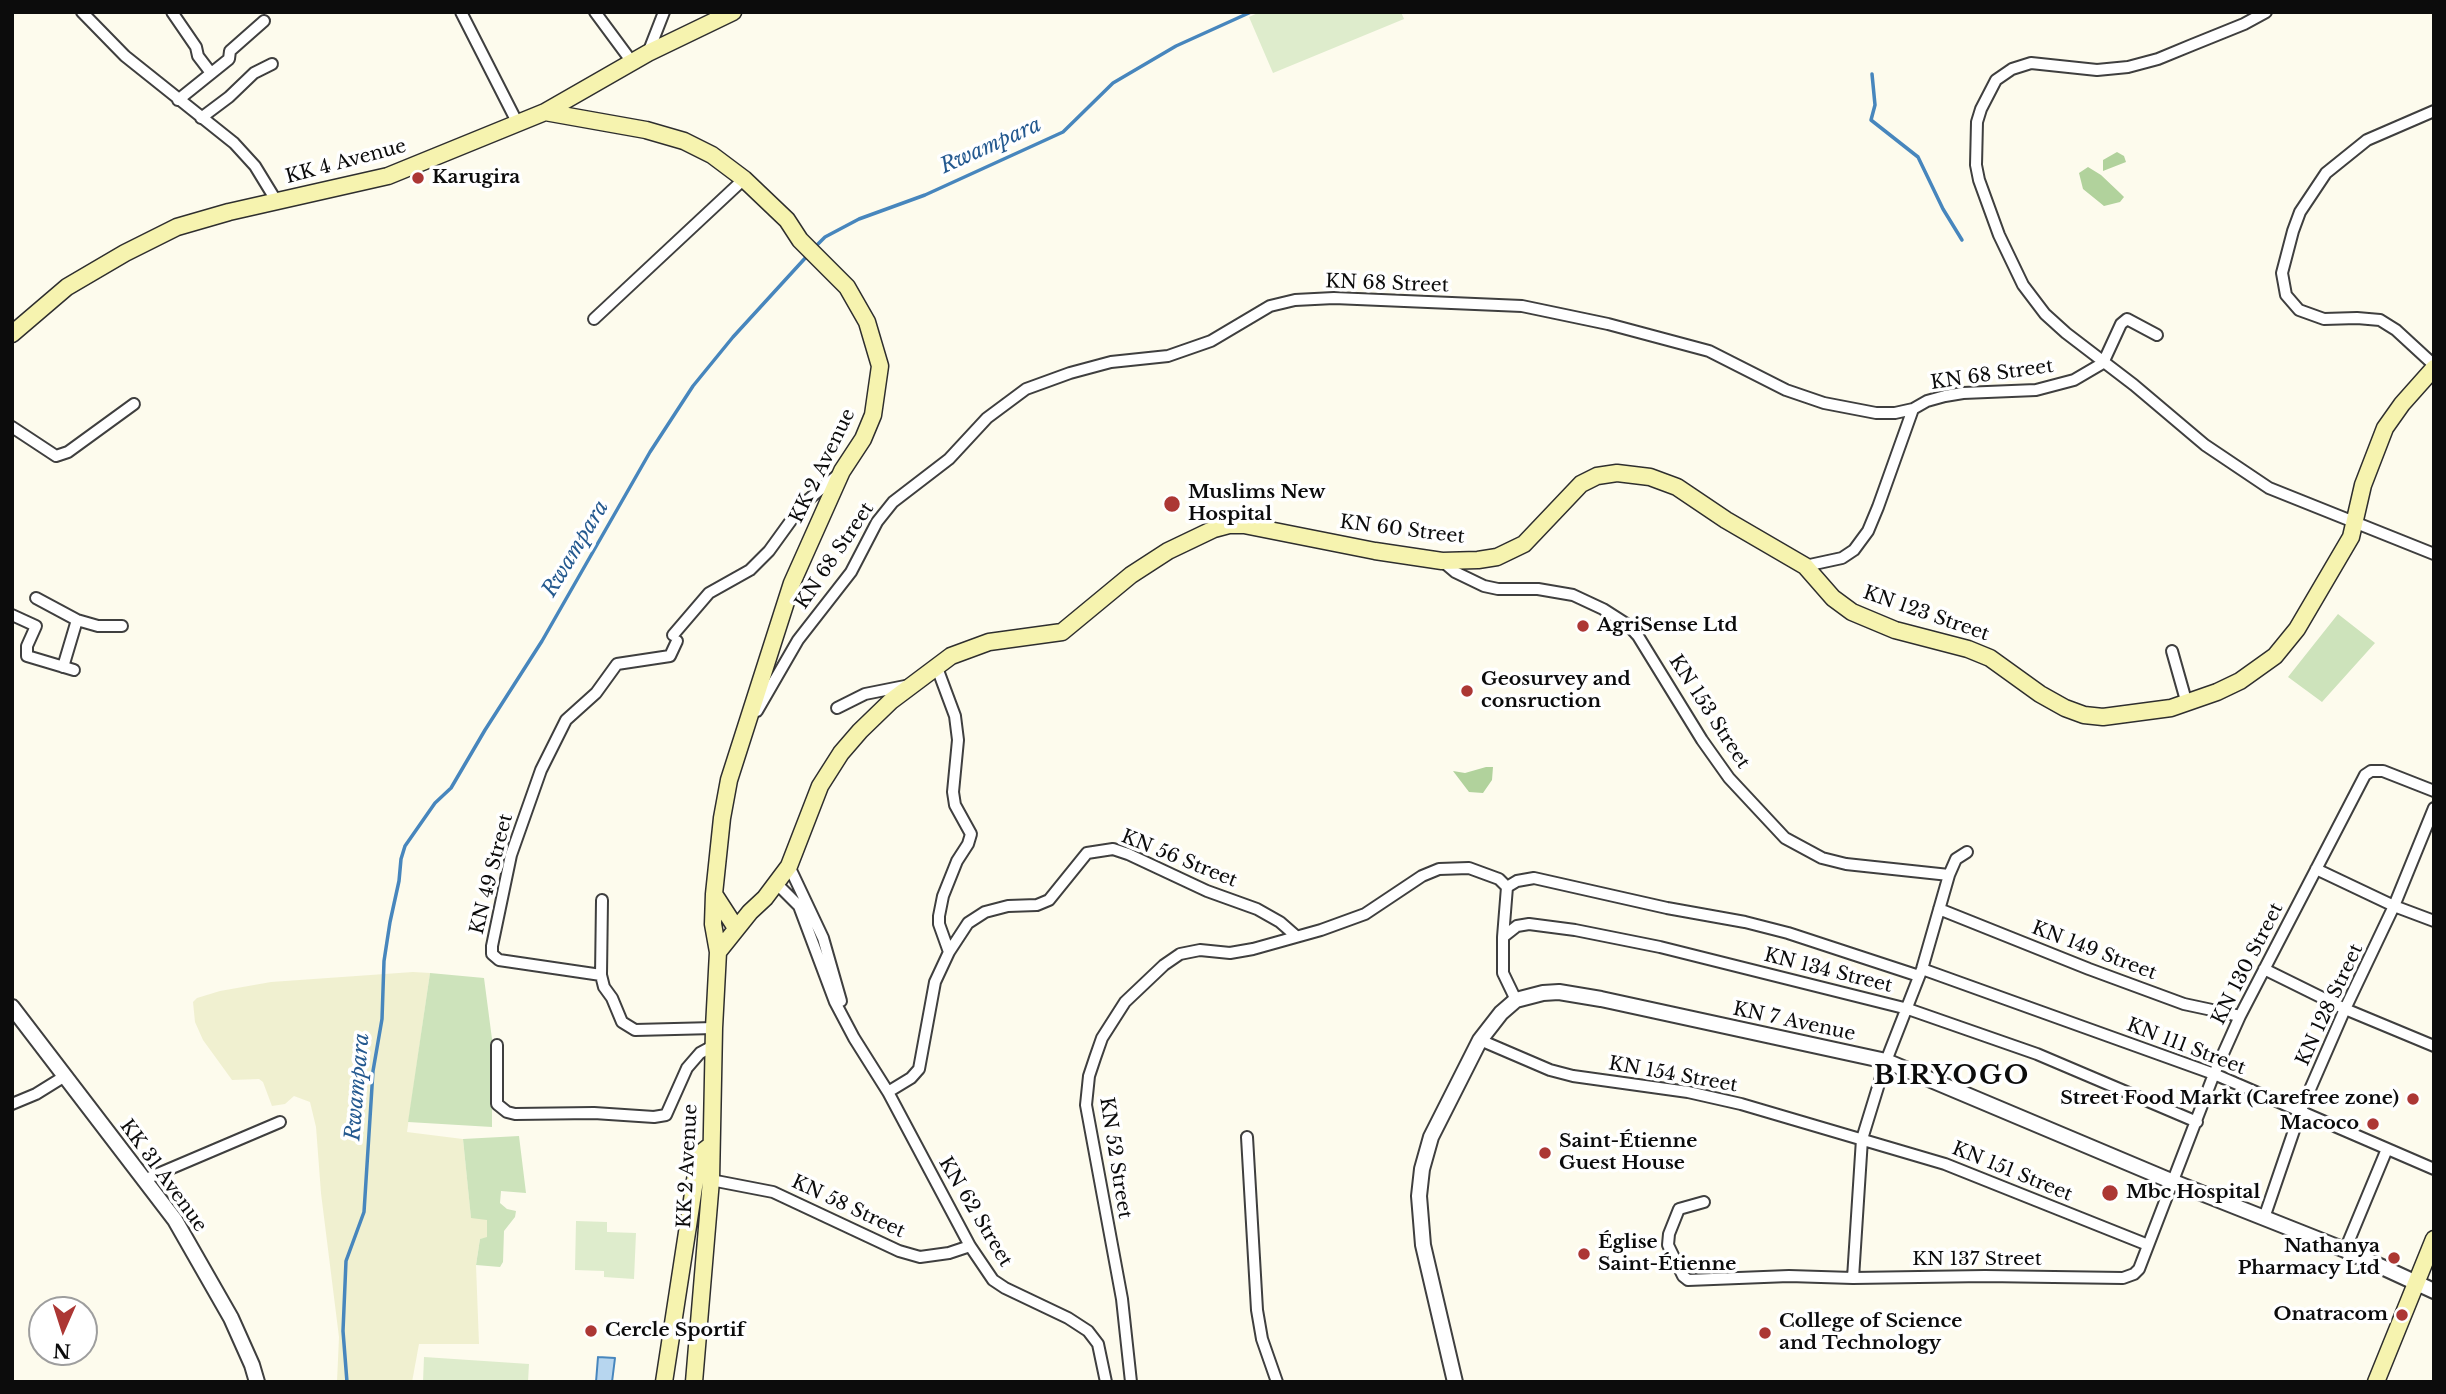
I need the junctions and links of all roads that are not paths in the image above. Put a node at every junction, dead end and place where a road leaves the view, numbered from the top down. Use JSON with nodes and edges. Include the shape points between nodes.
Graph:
{"nodes":[{"id":1,"x":82,"y":12,"type":"edge"},
{"id":2,"x":172,"y":12,"type":"edge"},
{"id":3,"x":461,"y":12,"type":"edge"},
{"id":4,"x":595,"y":12,"type":"edge"},
{"id":5,"x":664,"y":12,"type":"edge"},
{"id":6,"x":733,"y":12,"type":"edge"},
{"id":7,"x":2266,"y":12,"type":"edge"},
{"id":8,"x":264,"y":21,"type":"dead end"},
{"id":9,"x":648,"y":53,"type":"junction"},
{"id":10,"x":632,"y":62,"type":"junction"},
{"id":11,"x":272,"y":64,"type":"dead end"},
{"id":12,"x":211,"y":73,"type":"junction"},
{"id":13,"x":178,"y":100,"type":"junction"},
{"id":14,"x":2434,"y":111,"type":"edge"},
{"id":15,"x":545,"y":112,"type":"junction"},
{"id":16,"x":201,"y":118,"type":"junction"},
{"id":17,"x":517,"y":122,"type":"junction"},
{"id":18,"x":744,"y":179,"type":"junction"},
{"id":19,"x":277,"y":202,"type":"junction"},
{"id":20,"x":594,"y":320,"type":"dead end"},
{"id":21,"x":12,"y":334,"type":"edge"},
{"id":22,"x":2157,"y":335,"type":"dead end"},
{"id":23,"x":2103,"y":363,"type":"junction"},
{"id":24,"x":2434,"y":366,"type":"edge"},
{"id":25,"x":134,"y":404,"type":"dead end"},
{"id":26,"x":1913,"y":409,"type":"junction"},
{"id":27,"x":12,"y":427,"type":"edge"},
{"id":28,"x":842,"y":471,"type":"junction"},
{"id":29,"x":1552,"y":516,"type":"joint"},
{"id":30,"x":2355,"y":523,"type":"junction"},
{"id":31,"x":2434,"y":554,"type":"edge"},
{"id":32,"x":1442,"y":561,"type":"junction"},
{"id":33,"x":1805,"y":566,"type":"junction"},
{"id":34,"x":36,"y":598,"type":"dead end"},
{"id":35,"x":12,"y":615,"type":"edge"},
{"id":36,"x":77,"y":620,"type":"junction"},
{"id":37,"x":122,"y":626,"type":"dead end"},
{"id":38,"x":2172,"y":651,"type":"dead end"},
{"id":39,"x":936,"y":665,"type":"junction"},
{"id":40,"x":912,"y":684,"type":"junction"},
{"id":41,"x":2187,"y":704,"type":"junction"},
{"id":42,"x":837,"y":708,"type":"dead end"},
{"id":43,"x":743,"y":735,"type":"junction"},
{"id":44,"x":2434,"y":791,"type":"edge"},
{"id":45,"x":2434,"y":808,"type":"edge"},
{"id":46,"x":1967,"y":852,"type":"dead end"},
{"id":47,"x":789,"y":866,"type":"junction"},
{"id":48,"x":2316,"y":869,"type":"junction"},
{"id":49,"x":1949,"y":876,"type":"junction"},
{"id":50,"x":776,"y":883,"type":"junction"},
{"id":51,"x":1507,"y":887,"type":"junction"},
{"id":52,"x":714,"y":894,"type":"junction"},
{"id":53,"x":602,"y":900,"type":"dead end"},
{"id":54,"x":2394,"y":906,"type":"junction"},
{"id":55,"x":1939,"y":909,"type":"junction"},
{"id":56,"x":2434,"y":921,"type":"edge"},
{"id":57,"x":736,"y":928,"type":"junction"},
{"id":58,"x":1296,"y":936,"type":"junction"},
{"id":59,"x":1503,"y":937,"type":"junction"},
{"id":60,"x":718,"y":952,"type":"junction"},
{"id":61,"x":949,"y":952,"type":"junction"},
{"id":62,"x":2264,"y":969,"type":"junction"},
{"id":63,"x":1920,"y":973,"type":"junction"},
{"id":64,"x":601,"y":975,"type":"junction"},
{"id":65,"x":1516,"y":1000,"type":"junction"},
{"id":66,"x":12,"y":1007,"type":"edge"},
{"id":67,"x":1908,"y":1009,"type":"junction"},
{"id":68,"x":2345,"y":1009,"type":"junction"},
{"id":69,"x":2240,"y":1016,"type":"junction"},
{"id":70,"x":845,"y":1021,"type":"junction"},
{"id":71,"x":713,"y":1028,"type":"junction"},
{"id":72,"x":1480,"y":1040,"type":"junction"},
{"id":73,"x":497,"y":1045,"type":"dead end"},
{"id":74,"x":713,"y":1046,"type":"junction"},
{"id":75,"x":2434,"y":1046,"type":"edge"},
{"id":76,"x":1886,"y":1061,"type":"junction"},
{"id":77,"x":2214,"y":1074,"type":"junction"},
{"id":78,"x":65,"y":1076,"type":"junction"},
{"id":79,"x":888,"y":1092,"type":"junction"},
{"id":80,"x":12,"y":1104,"type":"edge"},
{"id":81,"x":2301,"y":1110,"type":"junction"},
{"id":82,"x":279,"y":1122,"type":"dead end"},
{"id":83,"x":2197,"y":1122,"type":"junction"},
{"id":84,"x":1247,"y":1137,"type":"dead end"},
{"id":85,"x":1862,"y":1139,"type":"junction"},
{"id":86,"x":711,"y":1145,"type":"junction"},
{"id":87,"x":2388,"y":1149,"type":"junction"},
{"id":88,"x":2434,"y":1169,"type":"edge"},
{"id":89,"x":146,"y":1179,"type":"junction"},
{"id":90,"x":711,"y":1180,"type":"junction"},
{"id":91,"x":2171,"y":1181,"type":"junction"},
{"id":92,"x":1704,"y":1202,"type":"dead end"},
{"id":93,"x":2264,"y":1218,"type":"junction"},
{"id":94,"x":2434,"y":1239,"type":"edge"},
{"id":95,"x":2148,"y":1245,"type":"junction"},
{"id":96,"x":970,"y":1246,"type":"junction"},
{"id":97,"x":2345,"y":1250,"type":"junction"},
{"id":98,"x":1853,"y":1278,"type":"junction"},
{"id":99,"x":2416,"y":1284,"type":"junction"},
{"id":100,"x":2434,"y":1291,"type":"edge"},
{"id":101,"x":257,"y":1382,"type":"edge"},
{"id":102,"x":664,"y":1382,"type":"edge"},
{"id":103,"x":694,"y":1382,"type":"edge"},
{"id":104,"x":1106,"y":1382,"type":"edge"},
{"id":105,"x":1130,"y":1382,"type":"edge"},
{"id":106,"x":1277,"y":1382,"type":"edge"},
{"id":107,"x":1455,"y":1382,"type":"edge"},
{"id":108,"x":2376,"y":1382,"type":"edge"}],
"edges":[{"from":1,"to":13,"type":"street"},
{"from":2,"to":12,"type":"street"},
{"from":3,"to":17,"type":"street"},
{"from":4,"to":10,"type":"street"},
{"from":5,"to":9,"type":"street"},
{"from":6,"to":9,"type":"main road","name":"KK 4 Avenue"},
{"from":7,"to":23,"type":"street","via":[[2158,59],[2128,67],[2097,70],[2031,63],[2012,69],[1996,80],[1981,109],[1976,165],[2010,263],[2045,314]]},
{"from":8,"to":12,"type":"street"},
{"from":9,"to":10,"type":"main road","name":"KK 4 Avenue"},
{"from":10,"to":15,"type":"main road","name":"KK 4 Avenue"},
{"from":11,"to":16,"type":"street","via":[[254,73]]},
{"from":12,"to":13,"type":"street"},
{"from":13,"to":16,"type":"street"},
{"from":14,"to":24,"type":"street","via":[[2367,141],[2326,173],[2300,212],[2282,274],[2286,295],[2299,310],[2324,319],[2380,320]]},
{"from":15,"to":17,"type":"main road","name":"KK 4 Avenue"},
{"from":15,"to":18,"type":"main road","name":"KK 2 Avenue","via":[[684,141]]},
{"from":16,"to":19,"type":"street","via":[[255,166]]},
{"from":17,"to":19,"type":"main road","name":"KK 4 Avenue","via":[[388,176]]},
{"from":18,"to":20,"type":"street"},
{"from":18,"to":28,"type":"main road","name":"KK 2 Avenue","via":[[841,279],[867,322],[880,366],[873,415]]},
{"from":19,"to":21,"type":"main road","name":"KK 4 Avenue","via":[[177,227],[136,247],[67,287]]},
{"from":22,"to":23,"type":"street","via":[[2131,319],[2123,321]]},
{"from":23,"to":26,"type":"street","name":"KN 68 Street","via":[[2055,386],[1945,396]]},
{"from":23,"to":30,"type":"street","via":[[2241,472]]},
{"from":24,"to":30,"type":"main road","name":"KN 123 Street","via":[[2385,428],[2366,474]]},
{"from":25,"to":27,"type":"street","via":[[56,456]]},
{"from":26,"to":33,"type":"street","via":[[1868,531],[1842,558]]},
{"from":26,"to":43,"type":"street","name":"KN 68 Street","via":[[1876,413],[1824,403],[1786,390],[1709,351],[1522,306],[1334,298],[1270,306],[1211,341],[1168,356],[1111,362],[1026,389],[987,418],[949,459],[893,502],[877,522],[850,572],[798,640]]},
{"from":28,"to":43,"type":"main road","name":"KK 2 Avenue","via":[[792,583]]},
{"from":28,"to":64,"type":"street","name":"KN 49 Street","via":[[803,504],[750,570],[709,593],[675,638],[670,656],[617,664],[596,693],[566,720],[541,770],[511,855],[492,954],[499,960]]},
{"from":29,"to":32,"type":"main road","name":"KN 60 Street","via":[[1511,551],[1478,560]]},
{"from":29,"to":33,"type":"main road","name":"KN 123 Street","via":[[1588,479],[1618,473],[1650,477],[1677,487]]},
{"from":30,"to":31,"type":"street"},
{"from":30,"to":41,"type":"main road","name":"KN 123 Street","via":[[2309,611],[2275,656],[2240,681]]},
{"from":32,"to":39,"type":"main road","name":"KN 60 Street","via":[[1229,525],[1168,551],[1062,632],[982,644]]},
{"from":32,"to":49,"type":"street","name":"KN 153 Street","via":[[1484,586],[1573,595],[1628,625],[1729,778],[1785,838],[1822,858],[1846,864]]},
{"from":33,"to":41,"type":"main road","name":"KN 123 Street","via":[[1852,612],[1990,658],[2040,694],[2084,715],[2103,717]]},
{"from":34,"to":36,"type":"street"},
{"from":35,"to":36,"type":"street","via":[[36,626],[27,656],[69,669]]},
{"from":36,"to":37,"type":"street"},
{"from":38,"to":41,"type":"street"},
{"from":39,"to":40,"type":"main road","name":"KN 60 Street"},
{"from":39,"to":61,"type":"street","via":[[955,716],[955,805],[971,834],[943,896],[939,916]]},
{"from":40,"to":42,"type":"street","via":[[865,694]]},
{"from":40,"to":47,"type":"main road","name":"KN 60 Street","via":[[841,753],[820,786]]},
{"from":43,"to":52,"type":"main road","name":"KK 2 Avenue","via":[[722,818]]},
{"from":44,"to":48,"type":"street","name":"KN 130 Street","via":[[2383,771],[2371,771],[2343,813]]},
{"from":45,"to":54,"type":"street","name":"KN 128 Street"},
{"from":46,"to":49,"type":"street","via":[[1956,859]]},
{"from":47,"to":50,"type":"main road","name":"KN 60 Street"},
{"from":47,"to":70,"type":"street","name":"KN 62 Street","via":[[823,938]]},
{"from":48,"to":54,"type":"street"},
{"from":48,"to":62,"type":"street","name":"KN 130 Street"},
{"from":49,"to":55,"type":"street"},
{"from":50,"to":57,"type":"main road","name":"KN 60 Street"},
{"from":50,"to":70,"type":"street","name":"KN 62 Street","via":[[799,906]]},
{"from":51,"to":58,"type":"street","name":"KN 52 Street","via":[[1499,879],[1469,868],[1438,869],[1365,914]]},
{"from":51,"to":59,"type":"street"},
{"from":51,"to":63,"type":"street","name":"KN 111 Street","via":[[1534,878],[1745,922]]},
{"from":52,"to":57,"type":"main road"},
{"from":52,"to":60,"type":"main road","name":"KK 2 Avenue"},
{"from":53,"to":64,"type":"street"},
{"from":54,"to":56,"type":"street"},
{"from":54,"to":68,"type":"street","name":"KN 128 Street"},
{"from":55,"to":63,"type":"street"},
{"from":55,"to":69,"type":"street","name":"KN 149 Street","via":[[2184,1004]]},
{"from":57,"to":60,"type":"main road"},
{"from":58,"to":61,"type":"street","name":"KN 56 Street","via":[[1257,909],[1113,849],[1087,853],[1049,900],[985,912],[968,923]]},
{"from":58,"to":105,"type":"street","name":"KN 52 Street","via":[[1230,953],[1200,950],[1180,954],[1125,1002],[1094,1058],[1086,1105],[1122,1299]]},
{"from":59,"to":65,"type":"street","via":[[1503,973]]},
{"from":59,"to":67,"type":"street","name":"KN 134 Street","via":[[1517,926],[1529,924],[1575,930]]},
{"from":60,"to":71,"type":"main road","name":"KK 2 Avenue"},
{"from":61,"to":79,"type":"street","name":"KN 56 Street","via":[[935,982],[919,1069]]},
{"from":62,"to":68,"type":"street"},
{"from":62,"to":69,"type":"street","name":"KN 130 Street"},
{"from":63,"to":67,"type":"street"},
{"from":63,"to":77,"type":"street","name":"KN 111 Street"},
{"from":64,"to":71,"type":"street","via":[[626,1026],[656,1031]]},
{"from":65,"to":72,"type":"street"},
{"from":65,"to":76,"type":"street","name":"KN 7 Avenue","via":[[1559,992]]},
{"from":66,"to":78,"type":"street","name":"KK 31 Avenue"},
{"from":67,"to":76,"type":"street"},
{"from":67,"to":83,"type":"street","name":"KN 134 Street","via":[[2037,1054]]},
{"from":68,"to":75,"type":"street"},
{"from":68,"to":81,"type":"street","name":"KN 128 Street"},
{"from":69,"to":77,"type":"street","name":"KN 130 Street"},
{"from":70,"to":79,"type":"street","name":"KN 62 Street"},
{"from":71,"to":74,"type":"main road","name":"KK 2 Avenue"},
{"from":72,"to":85,"type":"street","name":"KN 154 Street","via":[[1573,1076],[1688,1092]]},
{"from":72,"to":107,"type":"street","via":[[1431,1137],[1419,1196],[1423,1245]]},
{"from":73,"to":74,"type":"street","via":[[497,1104],[507,1112],[654,1117],[666,1115],[687,1068],[699,1053]]},
{"from":74,"to":86,"type":"main road","name":"KK 2 Avenue"},
{"from":76,"to":85,"type":"street"},
{"from":76,"to":91,"type":"street","name":"KN 7 Avenue"},
{"from":77,"to":81,"type":"street","name":"KN 111 Street"},
{"from":77,"to":83,"type":"street","name":"KN 130 Street"},
{"from":78,"to":80,"type":"street"},
{"from":78,"to":89,"type":"street","name":"KK 31 Avenue"},
{"from":79,"to":96,"type":"street","name":"KN 62 Street"},
{"from":81,"to":87,"type":"street","name":"KN 111 Street"},
{"from":81,"to":93,"type":"street","name":"KN 128 Street"},
{"from":82,"to":89,"type":"street"},
{"from":83,"to":91,"type":"street","name":"KN 130 Street"},
{"from":84,"to":106,"type":"street","via":[[1257,1310]]},
{"from":85,"to":95,"type":"street","name":"KN 151 Street","via":[[1945,1164]]},
{"from":85,"to":98,"type":"street"},
{"from":86,"to":90,"type":"main road","name":"KK 2 Avenue"},
{"from":86,"to":102,"type":"main road","via":[[702,1152],[696,1174]]},
{"from":87,"to":88,"type":"street","name":"KN 111 Street"},
{"from":87,"to":97,"type":"street"},
{"from":89,"to":101,"type":"street","name":"KK 31 Avenue","via":[[175,1220],[230,1318]]},
{"from":90,"to":96,"type":"street","name":"KN 58 Street","via":[[773,1192],[920,1257]]},
{"from":90,"to":103,"type":"main road","name":"KK 2 Avenue"},
{"from":91,"to":93,"type":"street","name":"KN 7 Avenue"},
{"from":91,"to":95,"type":"street","name":"KN 137 Street"},
{"from":92,"to":98,"type":"street","name":"KN 137 Street","via":[[1679,1209],[1669,1234],[1668,1245],[1688,1280]]},
{"from":93,"to":97,"type":"street","name":"KN 7 Avenue"},
{"from":94,"to":99,"type":"main road"},
{"from":95,"to":98,"type":"street","name":"KN 137 Street","via":[[2139,1269],[2123,1278]]},
{"from":96,"to":104,"type":"street","name":"KN 62 Street","via":[[993,1280],[1088,1331],[1098,1344]]},
{"from":97,"to":99,"type":"street","name":"KN 7 Avenue"},
{"from":99,"to":100,"type":"street","name":"KN 7 Avenue"},
{"from":99,"to":108,"type":"main road"}]}
